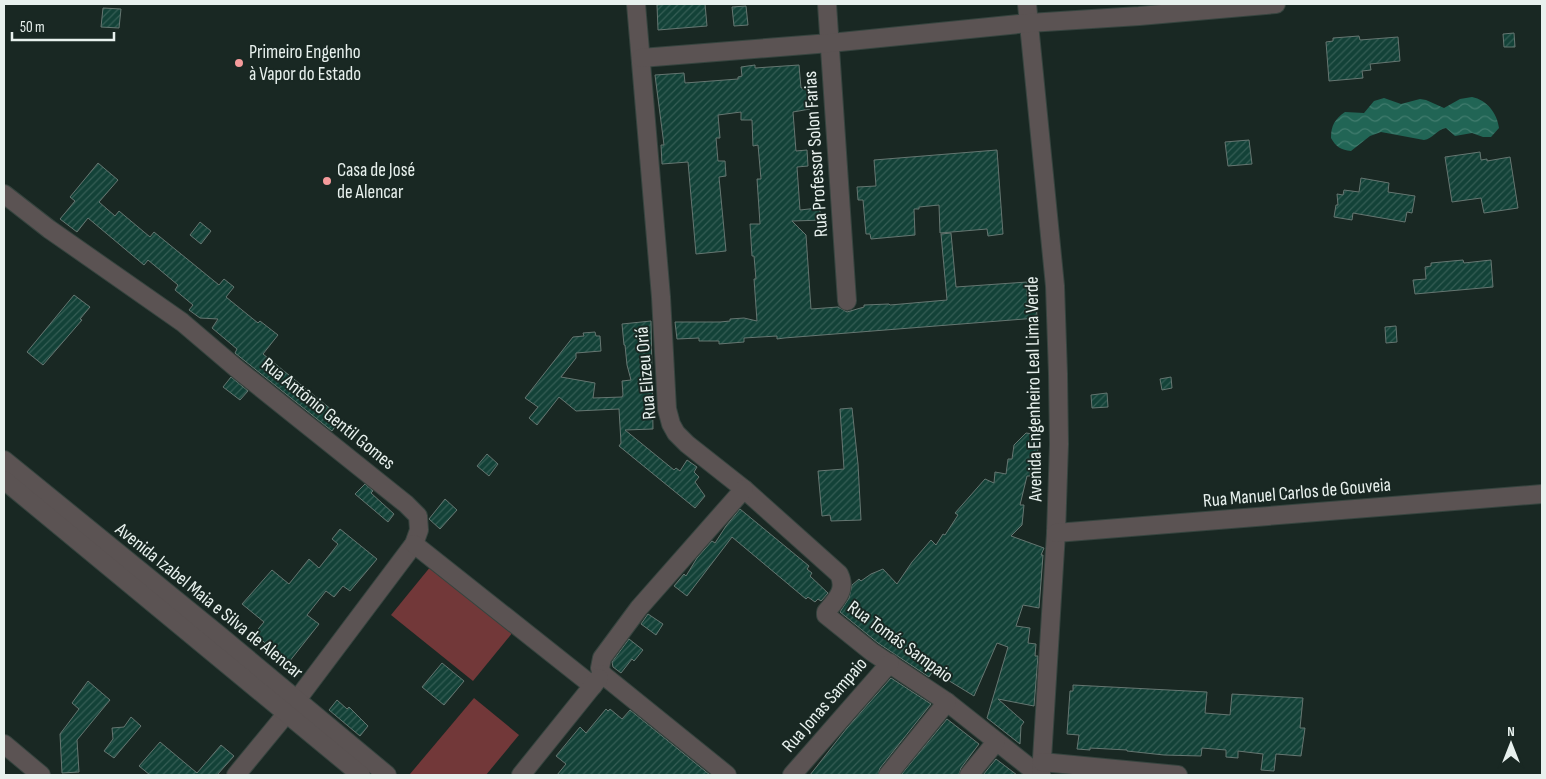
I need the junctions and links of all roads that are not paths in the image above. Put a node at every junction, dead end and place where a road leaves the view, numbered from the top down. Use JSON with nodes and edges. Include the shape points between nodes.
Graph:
{"nodes":[{"id":1,"x":636,"y":4,"type":"edge"},
{"id":2,"x":827,"y":4,"type":"edge"},
{"id":3,"x":1027,"y":4,"type":"edge"},
{"id":4,"x":1276,"y":4,"type":"edge"},
{"id":5,"x":1221,"y":6,"type":"edge"},
{"id":6,"x":1029,"y":23,"type":"junction"},
{"id":7,"x":830,"y":43,"type":"junction"},
{"id":8,"x":641,"y":58,"type":"junction"},
{"id":9,"x":4,"y":194,"type":"edge"},
{"id":10,"x":846,"y":301,"type":"dead end"},
{"id":11,"x":4,"y":460,"type":"edge"},
{"id":12,"x":4,"y":480,"type":"edge"},
{"id":13,"x":744,"y":489,"type":"junction"},
{"id":14,"x":1542,"y":494,"type":"edge"},
{"id":15,"x":1056,"y":533,"type":"junction"},
{"id":16,"x":414,"y":544,"type":"junction"},
{"id":17,"x":219,"y":635,"type":"junction"},
{"id":18,"x":208,"y":649,"type":"junction"},
{"id":19,"x":890,"y":663,"type":"junction"},
{"id":20,"x":598,"y":680,"type":"junction"},
{"id":21,"x":947,"y":702,"type":"junction"},
{"id":22,"x":292,"y":707,"type":"junction"},
{"id":23,"x":996,"y":742,"type":"junction"},
{"id":24,"x":4,"y":744,"type":"edge"},
{"id":25,"x":1041,"y":771,"type":"edge"},
{"id":26,"x":41,"y":775,"type":"edge"},
{"id":27,"x":236,"y":775,"type":"edge"},
{"id":28,"x":361,"y":775,"type":"edge"},
{"id":29,"x":387,"y":775,"type":"edge"},
{"id":30,"x":521,"y":775,"type":"edge"},
{"id":31,"x":727,"y":775,"type":"edge"},
{"id":32,"x":792,"y":775,"type":"edge"},
{"id":33,"x":888,"y":775,"type":"edge"},
{"id":34,"x":969,"y":775,"type":"edge"},
{"id":35,"x":1178,"y":775,"type":"edge"}],
"edges":[{"from":1,"to":8,"type":"street","name":"Rua Elizeu Oriá"},
{"from":2,"to":7,"type":"street","name":"Rua Professor Solon Farias"},
{"from":3,"to":6,"type":"street","name":"Avenida Engenheiro Leal Lima Verde"},
{"from":4,"to":5,"type":"street"},
{"from":5,"to":6,"type":"street"},
{"from":6,"to":7,"type":"street"},
{"from":6,"to":15,"type":"street","name":"Avenida Engenheiro Leal Lima Verde","via":[[1055,286],[1059,423]]},
{"from":7,"to":8,"type":"street"},
{"from":7,"to":10,"type":"street","name":"Rua Professor Solon Farias"},
{"from":8,"to":13,"type":"street","name":"Rua Elizeu Oriá","via":[[667,409],[676,433]]},
{"from":9,"to":16,"type":"street","name":"Rua Antônio Gentil Gomes","via":[[182,322],[406,504],[418,516],[419,530]]},
{"from":11,"to":17,"type":"street","name":"Avenida Izabel Maia e Silva de Alencar"},
{"from":12,"to":18,"type":"street","name":"Avenida Izabel Maia e Silva de Alencar"},
{"from":13,"to":19,"type":"street","name":"Rua Tomás Sampaio","via":[[840,574],[842,592],[826,615]]},
{"from":13,"to":20,"type":"street","via":[[639,608],[602,658]]},
{"from":14,"to":15,"type":"street","name":"Rua Manuel Carlos de Gouveia"},
{"from":15,"to":25,"type":"street","name":"Avenida Engenheiro Leal Lima Verde"},
{"from":16,"to":20,"type":"street"},
{"from":16,"to":22,"type":"street"},
{"from":17,"to":18,"type":"street"},
{"from":17,"to":22,"type":"street","name":"Avenida Izabel Maia e Silva de Alencar"},
{"from":18,"to":22,"type":"street","name":"Avenida Izabel Maia e Silva de Alencar"},
{"from":19,"to":21,"type":"street","name":"Rua Tomás Sampaio"},
{"from":19,"to":32,"type":"street","name":"Rua Jonas Sampaio"},
{"from":20,"to":30,"type":"street"},
{"from":20,"to":31,"type":"street"},
{"from":21,"to":23,"type":"street","name":"Rua Tomás Sampaio"},
{"from":21,"to":33,"type":"street"},
{"from":22,"to":27,"type":"street"},
{"from":22,"to":28,"type":"street","name":"Avenida Izabel Maia e Silva de Alencar"},
{"from":22,"to":29,"type":"street","name":"Avenida Izabel Maia e Silva de Alencar"},
{"from":23,"to":25,"type":"street","name":"Rua Tomás Sampaio"},
{"from":23,"to":34,"type":"street"},
{"from":24,"to":26,"type":"street"},
{"from":25,"to":35,"type":"street"}]}
